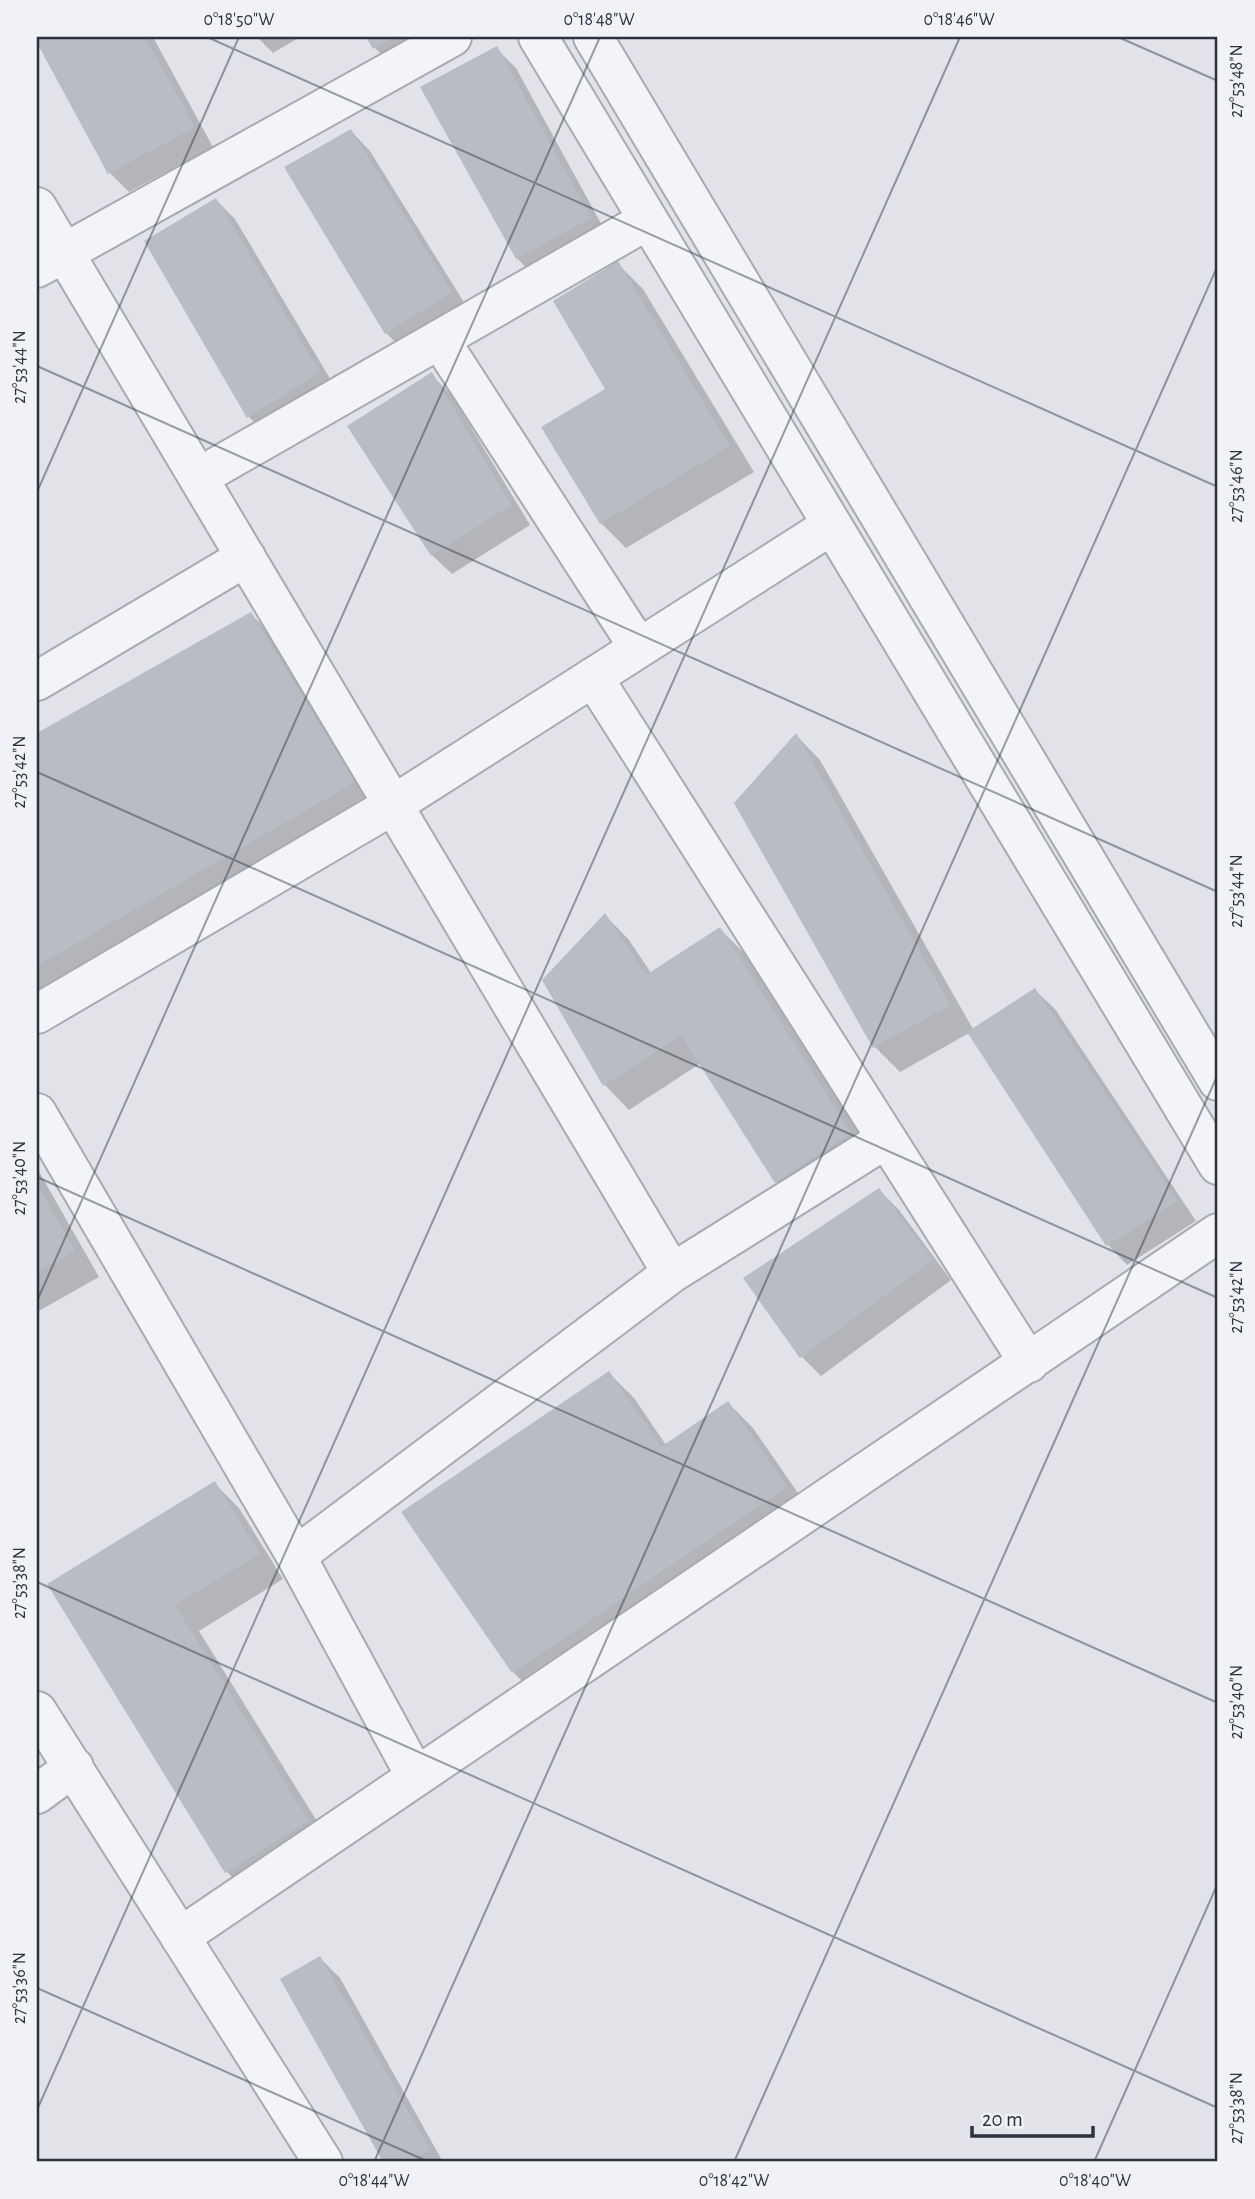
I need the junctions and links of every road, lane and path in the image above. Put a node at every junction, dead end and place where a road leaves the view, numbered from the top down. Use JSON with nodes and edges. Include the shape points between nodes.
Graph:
{"nodes":[{"id":1,"x":452,"y":37,"type":"edge"},
{"id":2,"x":538,"y":37,"type":"edge"},
{"id":3,"x":593,"y":37,"type":"edge"},
{"id":4,"x":37,"y":207,"type":"edge"},
{"id":5,"x":648,"y":220,"type":"junction"},
{"id":6,"x":50,"y":260,"type":"edge"},
{"id":7,"x":440,"y":340,"type":"junction"},
{"id":8,"x":199,"y":477,"type":"junction"},
{"id":9,"x":832,"y":525,"type":"junction"},
{"id":10,"x":246,"y":557,"type":"junction"},
{"id":11,"x":639,"y":648,"type":"junction"},
{"id":12,"x":593,"y":677,"type":"junction"},
{"id":13,"x":37,"y":681,"type":"edge"},
{"id":14,"x":393,"y":805,"type":"junction"},
{"id":15,"x":37,"y":1014,"type":"edge"},
{"id":16,"x":1218,"y":1081,"type":"edge"},
{"id":17,"x":37,"y":1113,"type":"edge"},
{"id":18,"x":886,"y":1139,"type":"junction"},
{"id":19,"x":1218,"y":1165,"type":"edge"},
{"id":20,"x":1218,"y":1233,"type":"edge"},
{"id":21,"x":673,"y":1273,"type":"junction"},
{"id":22,"x":1028,"y":1363,"type":"junction"},
{"id":23,"x":296,"y":1556,"type":"junction"},
{"id":24,"x":40,"y":1724,"type":"edge"},
{"id":25,"x":74,"y":1767,"type":"junction"},
{"id":26,"x":416,"y":1777,"type":"junction"},
{"id":27,"x":37,"y":1794,"type":"edge"},
{"id":28,"x":180,"y":1937,"type":"junction"},
{"id":29,"x":323,"y":2162,"type":"edge"}],
"edges":[{"from":1,"to":6,"type":"street"},
{"from":2,"to":5,"type":"street"},
{"from":3,"to":16,"type":"street"},
{"from":4,"to":6,"type":"street"},
{"from":5,"to":7,"type":"street"},
{"from":5,"to":9,"type":"street"},
{"from":6,"to":8,"type":"street"},
{"from":7,"to":8,"type":"street"},
{"from":7,"to":11,"type":"street"},
{"from":8,"to":10,"type":"street"},
{"from":9,"to":11,"type":"street"},
{"from":9,"to":19,"type":"street"},
{"from":10,"to":13,"type":"street"},
{"from":10,"to":14,"type":"street"},
{"from":11,"to":12,"type":"street"},
{"from":12,"to":14,"type":"street"},
{"from":12,"to":18,"type":"street"},
{"from":14,"to":15,"type":"street"},
{"from":14,"to":21,"type":"street"},
{"from":17,"to":23,"type":"street"},
{"from":18,"to":21,"type":"street"},
{"from":18,"to":22,"type":"street"},
{"from":20,"to":22,"type":"street"},
{"from":21,"to":23,"type":"street"},
{"from":22,"to":26,"type":"street"},
{"from":23,"to":26,"type":"street"},
{"from":24,"to":25,"type":"street"},
{"from":25,"to":27,"type":"street"},
{"from":25,"to":28,"type":"street"},
{"from":26,"to":28,"type":"street"},
{"from":28,"to":29,"type":"street"}]}
